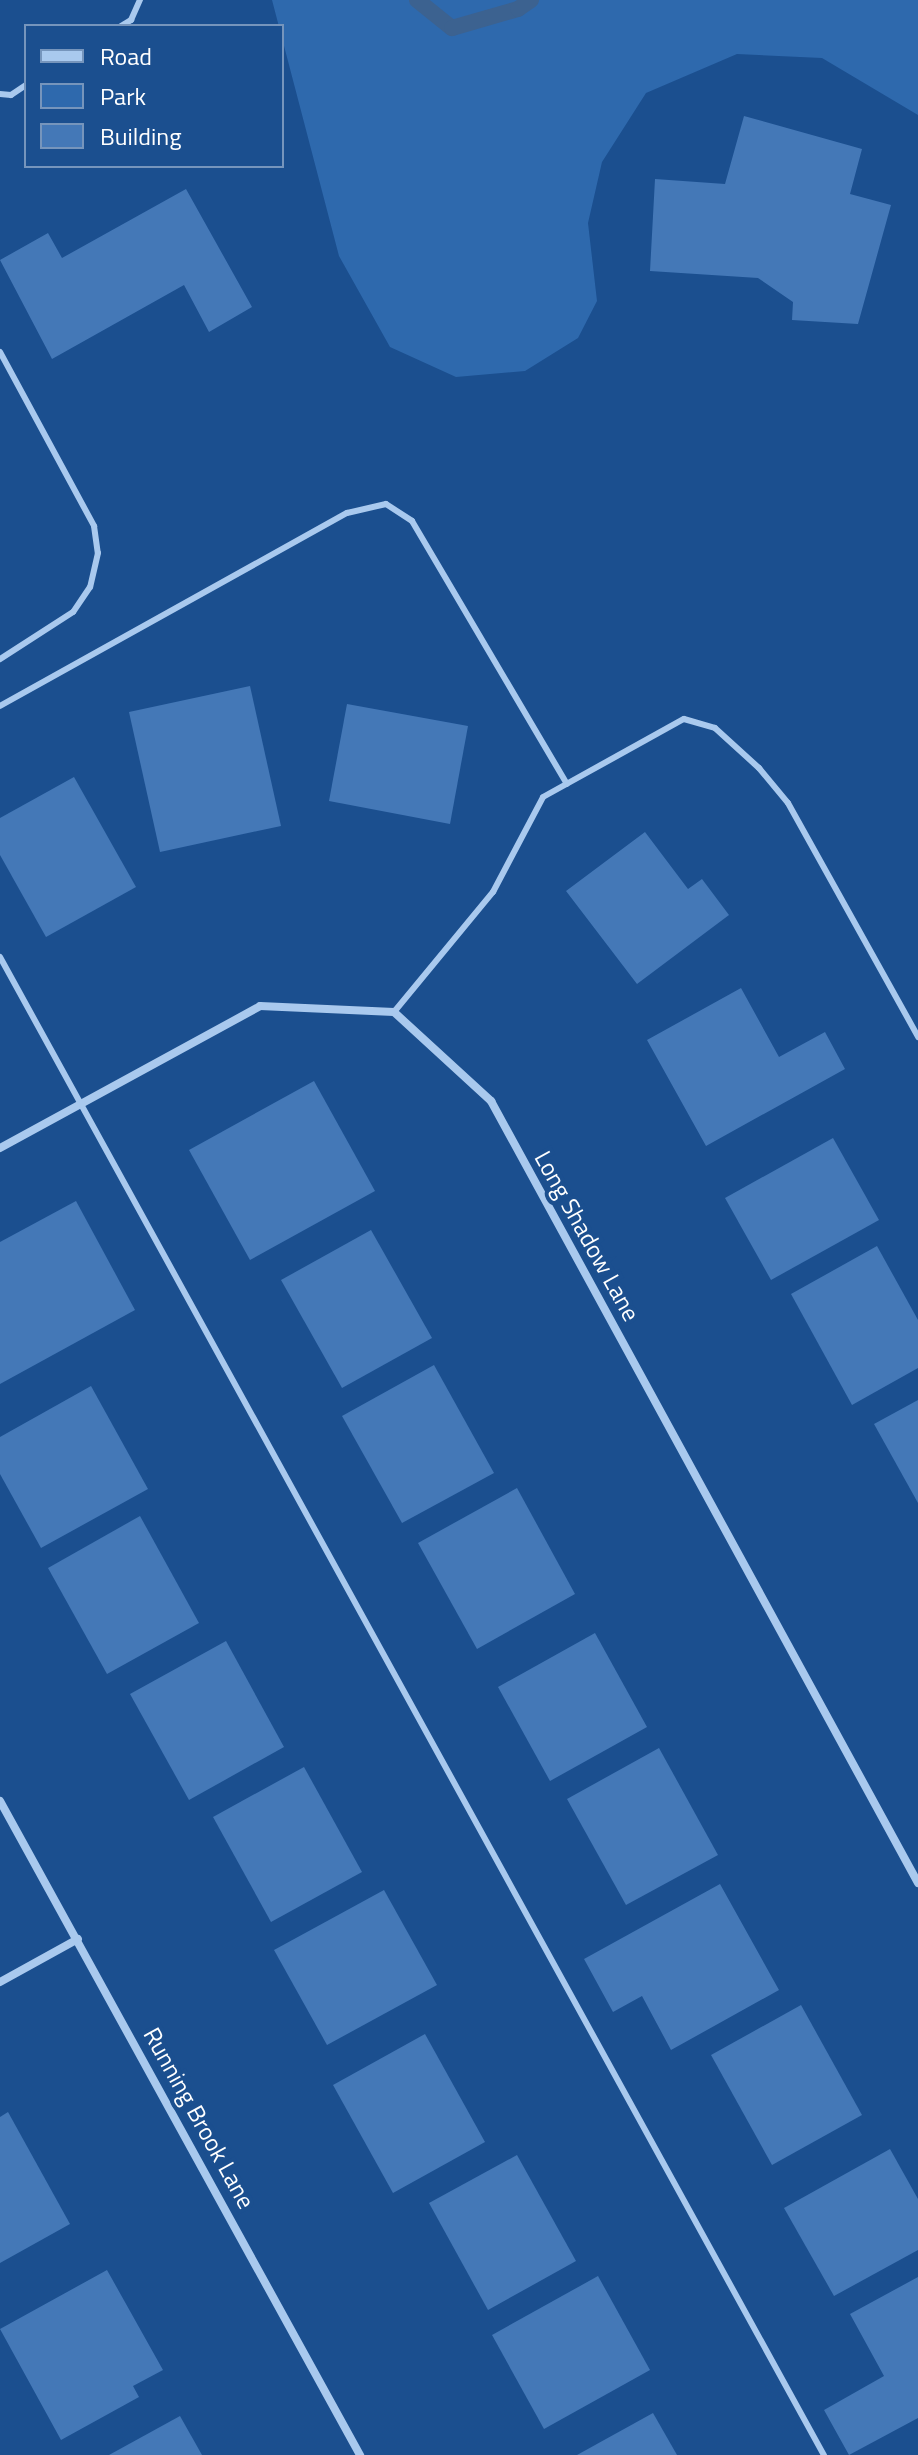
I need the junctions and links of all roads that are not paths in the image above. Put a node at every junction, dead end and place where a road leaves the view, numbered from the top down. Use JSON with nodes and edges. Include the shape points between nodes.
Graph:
{"nodes":[{"id":1,"x":140,"y":0,"type":"edge"},
{"id":2,"x":124,"y":24,"type":"edge"},
{"id":3,"x":24,"y":86,"type":"edge"},
{"id":4,"x":0,"y":94,"type":"edge"},
{"id":5,"x":0,"y":352,"type":"edge"},
{"id":6,"x":0,"y":659,"type":"edge"},
{"id":7,"x":0,"y":706,"type":"edge"},
{"id":8,"x":567,"y":784,"type":"junction"},
{"id":9,"x":0,"y":957,"type":"edge"},
{"id":10,"x":394,"y":1012,"type":"junction"},
{"id":11,"x":918,"y":1037,"type":"edge"},
{"id":12,"x":82,"y":1103,"type":"junction"},
{"id":13,"x":0,"y":1148,"type":"edge"},
{"id":14,"x":0,"y":1801,"type":"edge"},
{"id":15,"x":918,"y":1883,"type":"edge"},
{"id":16,"x":78,"y":1939,"type":"junction"},
{"id":17,"x":0,"y":1982,"type":"edge"},
{"id":18,"x":360,"y":2455,"type":"edge"},
{"id":19,"x":824,"y":2455,"type":"edge"}],
"edges":[{"from":1,"to":2,"type":"lane"},
{"from":3,"to":4,"type":"lane","via":[[11,95]]},
{"from":5,"to":6,"type":"lane","via":[[94,526],[98,553],[90,587],[73,612]]},
{"from":7,"to":8,"type":"lane","via":[[347,513],[386,504],[412,521]]},
{"from":8,"to":10,"type":"lane","via":[[543,797],[493,892]]},
{"from":8,"to":11,"type":"lane","via":[[684,719],[715,728],[788,803]]},
{"from":9,"to":12,"type":"lane"},
{"from":10,"to":12,"type":"street","via":[[260,1006]]},
{"from":10,"to":15,"type":"street","name":"Long Shadow Lane","via":[[491,1101]]},
{"from":12,"to":13,"type":"street"},
{"from":12,"to":19,"type":"lane"},
{"from":14,"to":16,"type":"street","name":"Running Brook Lane"},
{"from":16,"to":17,"type":"street"},
{"from":16,"to":18,"type":"street","name":"Running Brook Lane"}]}
